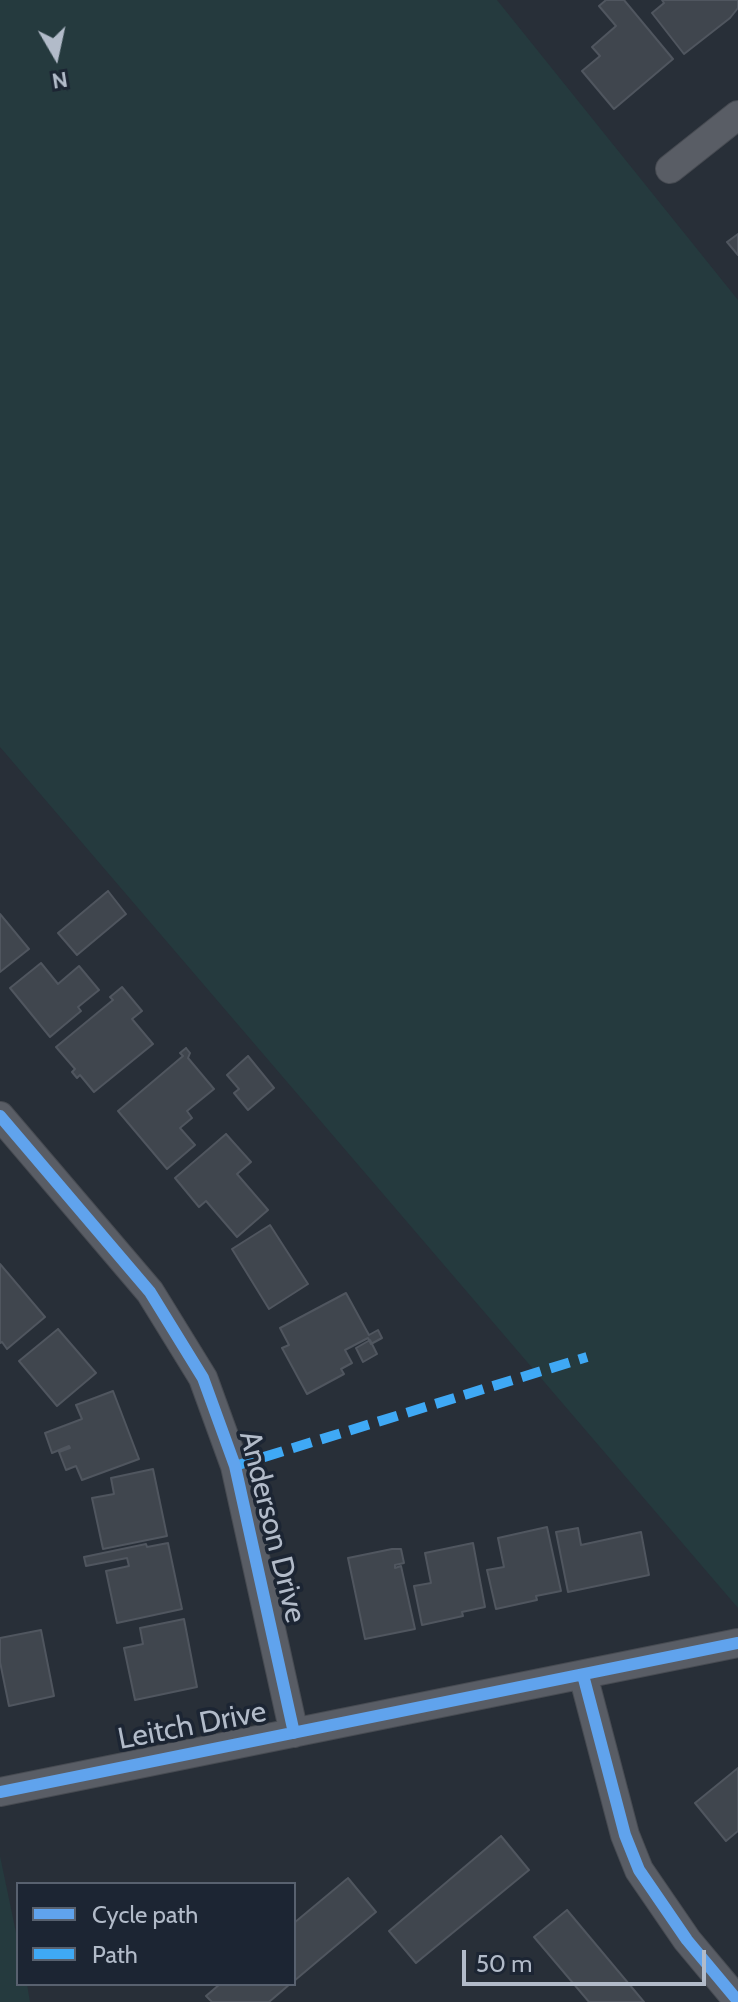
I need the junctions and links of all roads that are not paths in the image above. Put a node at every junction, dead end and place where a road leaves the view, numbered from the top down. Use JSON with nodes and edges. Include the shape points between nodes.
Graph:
{"nodes":[{"id":1,"x":738,"y":115,"type":"edge"},
{"id":2,"x":670,"y":169,"type":"dead end"},
{"id":3,"x":0,"y":1116,"type":"edge"},
{"id":4,"x":738,"y":1643,"type":"edge"},
{"id":5,"x":583,"y":1675,"type":"junction"},
{"id":6,"x":294,"y":1733,"type":"junction"},
{"id":7,"x":0,"y":1792,"type":"edge"},
{"id":8,"x":738,"y":2001,"type":"edge"}],
"edges":[{"from":1,"to":2,"type":"street"},
{"from":3,"to":6,"type":"street","name":"Anderson Drive","via":[[150,1292],[203,1378],[235,1466]]},
{"from":4,"to":5,"type":"street","name":"Leitch Drive"},
{"from":5,"to":6,"type":"street","name":"Leitch Drive"},
{"from":5,"to":8,"type":"street","via":[[639,1870]]},
{"from":6,"to":7,"type":"street","name":"Leitch Drive"}]}
